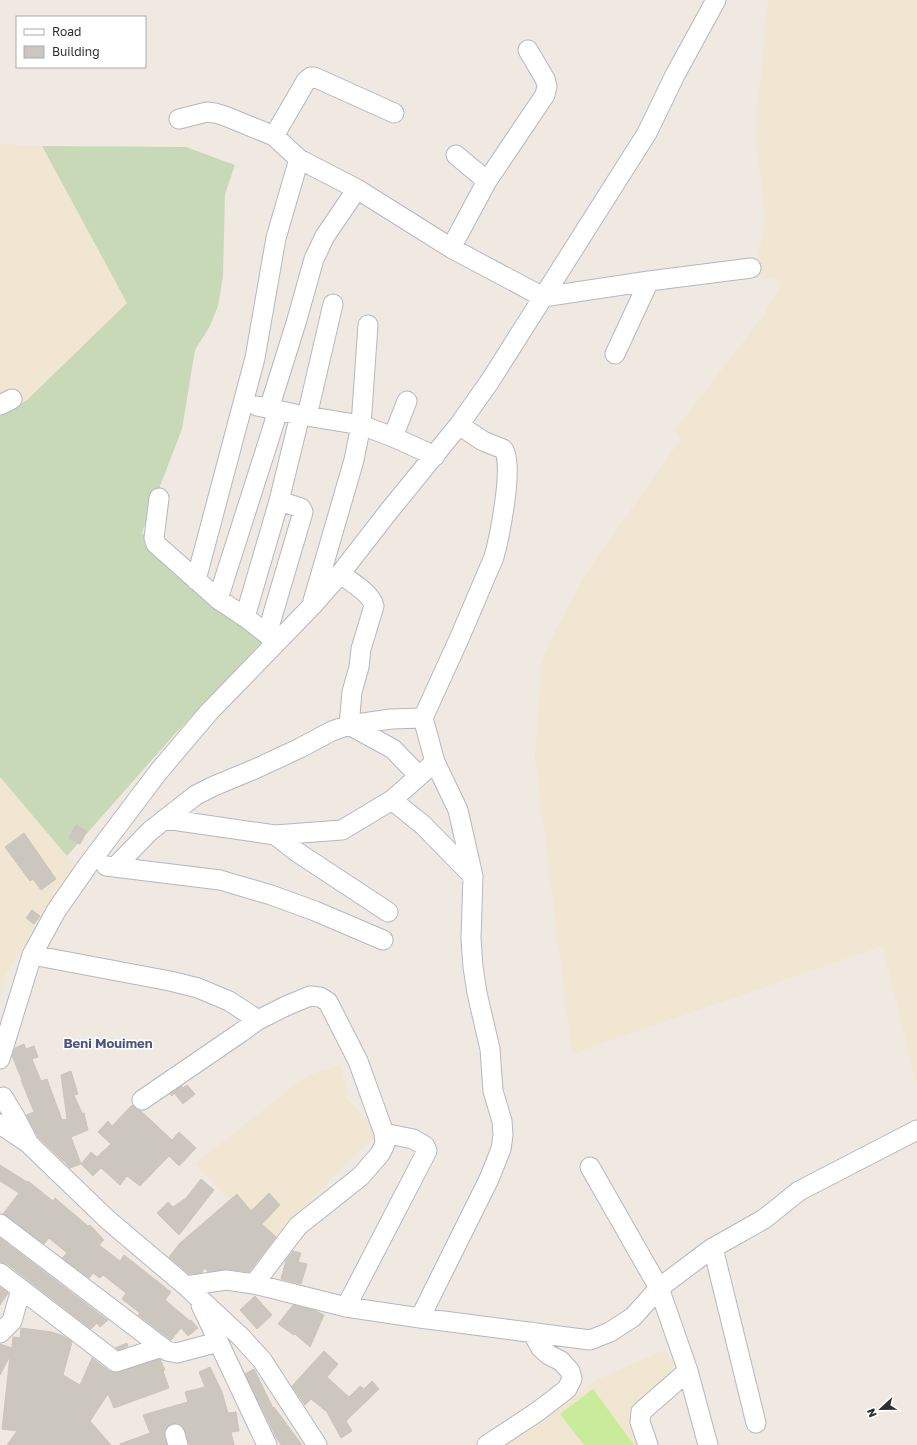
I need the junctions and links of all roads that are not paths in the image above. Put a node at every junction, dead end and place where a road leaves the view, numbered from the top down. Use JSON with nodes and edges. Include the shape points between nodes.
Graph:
{"nodes":[{"id":1,"x":716,"y":0,"type":"edge"},
{"id":2,"x":528,"y":50,"type":"dead end"},
{"id":3,"x":394,"y":113,"type":"dead end"},
{"id":4,"x":179,"y":119,"type":"dead end"},
{"id":5,"x":274,"y":136,"type":"junction"},
{"id":6,"x":456,"y":155,"type":"dead end"},
{"id":7,"x":299,"y":159,"type":"junction"},
{"id":8,"x":487,"y":181,"type":"junction"},
{"id":9,"x":357,"y":189,"type":"junction"},
{"id":10,"x":451,"y":248,"type":"junction"},
{"id":11,"x":751,"y":268,"type":"dead end"},
{"id":12,"x":649,"y":281,"type":"junction"},
{"id":13,"x":543,"y":297,"type":"junction"},
{"id":14,"x":333,"y":304,"type":"dead end"},
{"id":15,"x":368,"y":325,"type":"dead end"},
{"id":16,"x":615,"y":354,"type":"dead end"},
{"id":17,"x":407,"y":401,"type":"dead end"},
{"id":18,"x":243,"y":402,"type":"junction"},
{"id":19,"x":273,"y":410,"type":"junction"},
{"id":20,"x":303,"y":416,"type":"junction"},
{"id":21,"x":361,"y":425,"type":"junction"},
{"id":22,"x":459,"y":425,"type":"junction"},
{"id":23,"x":393,"y":437,"type":"junction"},
{"id":24,"x":435,"y":456,"type":"junction"},
{"id":25,"x":159,"y":498,"type":"dead end"},
{"id":26,"x":279,"y":501,"type":"junction"},
{"id":27,"x":340,"y":574,"type":"junction"},
{"id":28,"x":196,"y":580,"type":"junction"},
{"id":29,"x":218,"y":599,"type":"junction"},
{"id":30,"x":312,"y":606,"type":"junction"},
{"id":31,"x":245,"y":616,"type":"junction"},
{"id":32,"x":271,"y":639,"type":"junction"},
{"id":33,"x":423,"y":718,"type":"junction"},
{"id":34,"x":349,"y":725,"type":"junction"},
{"id":35,"x":435,"y":762,"type":"junction"},
{"id":36,"x":419,"y":776,"type":"junction"},
{"id":37,"x":392,"y":800,"type":"junction"},
{"id":38,"x":165,"y":819,"type":"junction"},
{"id":39,"x":275,"y":835,"type":"junction"},
{"id":40,"x":88,"y":866,"type":"junction"},
{"id":41,"x":115,"y":867,"type":"junction"},
{"id":42,"x":473,"y":876,"type":"junction"},
{"id":43,"x":388,"y":912,"type":"dead end"},
{"id":44,"x":383,"y":940,"type":"dead end"},
{"id":45,"x":32,"y":955,"type":"junction"},
{"id":46,"x":258,"y":1020,"type":"junction"},
{"id":47,"x":0,"y":1059,"type":"edge"},
{"id":48,"x":1,"y":1094,"type":"edge"},
{"id":49,"x":142,"y":1100,"type":"dead end"},
{"id":50,"x":0,"y":1124,"type":"edge"},
{"id":51,"x":917,"y":1130,"type":"edge"},
{"id":52,"x":384,"y":1133,"type":"junction"},
{"id":53,"x":28,"y":1143,"type":"junction"},
{"id":54,"x":590,"y":1168,"type":"dead end"},
{"id":55,"x":0,"y":1224,"type":"edge"},
{"id":56,"x":713,"y":1248,"type":"junction"},
{"id":57,"x":0,"y":1273,"type":"edge"},
{"id":58,"x":254,"y":1284,"type":"junction"},
{"id":59,"x":659,"y":1288,"type":"junction"},
{"id":60,"x":21,"y":1289,"type":"junction"},
{"id":61,"x":192,"y":1292,"type":"junction"},
{"id":62,"x":346,"y":1307,"type":"junction"},
{"id":63,"x":0,"y":1314,"type":"edge"},
{"id":64,"x":420,"y":1318,"type":"junction"},
{"id":65,"x":532,"y":1332,"type":"junction"},
{"id":66,"x":0,"y":1333,"type":"edge"},
{"id":67,"x":218,"y":1342,"type":"junction"},
{"id":68,"x":162,"y":1347,"type":"junction"},
{"id":69,"x":688,"y":1371,"type":"junction"},
{"id":70,"x":756,"y":1422,"type":"dead end"},
{"id":71,"x":267,"y":1445,"type":"edge"},
{"id":72,"x":317,"y":1445,"type":"edge"},
{"id":73,"x":487,"y":1445,"type":"edge"},
{"id":74,"x":648,"y":1445,"type":"edge"},
{"id":75,"x":708,"y":1445,"type":"edge"}],
"edges":[{"from":1,"to":13,"type":"street","via":[[647,133]]},
{"from":2,"to":8,"type":"street","via":[[545,80],[546,95]]},
{"from":3,"to":5,"type":"street","via":[[311,77],[306,80]]},
{"from":4,"to":5,"type":"street","via":[[207,112],[215,113]]},
{"from":5,"to":7,"type":"street"},
{"from":6,"to":8,"type":"street"},
{"from":7,"to":9,"type":"street"},
{"from":7,"to":18,"type":"street","via":[[276,238],[255,358]]},
{"from":8,"to":10,"type":"street"},
{"from":9,"to":10,"type":"street"},
{"from":9,"to":19,"type":"street","via":[[325,236],[314,259]]},
{"from":10,"to":13,"type":"street"},
{"from":11,"to":12,"type":"street"},
{"from":12,"to":13,"type":"street"},
{"from":12,"to":16,"type":"street"},
{"from":13,"to":22,"type":"street"},
{"from":14,"to":20,"type":"street"},
{"from":15,"to":21,"type":"street"},
{"from":17,"to":23,"type":"street"},
{"from":18,"to":19,"type":"street"},
{"from":18,"to":28,"type":"street"},
{"from":19,"to":20,"type":"street"},
{"from":19,"to":29,"type":"street"},
{"from":20,"to":21,"type":"street"},
{"from":20,"to":26,"type":"street"},
{"from":21,"to":23,"type":"street"},
{"from":21,"to":30,"type":"street","via":[[354,460]]},
{"from":22,"to":24,"type":"street"},
{"from":22,"to":33,"type":"street","via":[[483,441],[505,450],[505,503],[494,557]]},
{"from":23,"to":24,"type":"street"},
{"from":24,"to":27,"type":"street","via":[[388,511]]},
{"from":25,"to":28,"type":"street","via":[[154,538],[156,544]]},
{"from":26,"to":31,"type":"street"},
{"from":26,"to":32,"type":"street","via":[[302,508],[304,512]]},
{"from":27,"to":30,"type":"street"},
{"from":27,"to":34,"type":"street","via":[[369,596],[374,606],[352,692]]},
{"from":28,"to":29,"type":"street"},
{"from":29,"to":31,"type":"street"},
{"from":30,"to":32,"type":"street"},
{"from":31,"to":32,"type":"street"},
{"from":32,"to":40,"type":"street","via":[[159,771]]},
{"from":33,"to":34,"type":"street","via":[[391,719]]},
{"from":33,"to":35,"type":"street"},
{"from":34,"to":36,"type":"street","via":[[393,748]]},
{"from":34,"to":38,"type":"street","via":[[196,795]]},
{"from":35,"to":36,"type":"street"},
{"from":35,"to":42,"type":"street","via":[[458,810]]},
{"from":36,"to":37,"type":"street"},
{"from":37,"to":39,"type":"street","via":[[342,830]]},
{"from":37,"to":42,"type":"street","via":[[423,826]]},
{"from":38,"to":39,"type":"street"},
{"from":38,"to":41,"type":"street"},
{"from":39,"to":43,"type":"street"},
{"from":40,"to":41,"type":"street"},
{"from":40,"to":45,"type":"street","via":[[56,911]]},
{"from":41,"to":44,"type":"street","via":[[220,880],[308,908]]},
{"from":42,"to":64,"type":"street","via":[[473,967],[490,1049],[494,1091],[502,1121],[501,1149],[490,1179]]},
{"from":45,"to":46,"type":"street","via":[[198,988],[229,1001]]},
{"from":45,"to":47,"type":"street"},
{"from":46,"to":49,"type":"street"},
{"from":46,"to":52,"type":"street","via":[[310,996],[320,997],[328,1002],[358,1061]]},
{"from":48,"to":53,"type":"street"},
{"from":50,"to":53,"type":"street"},
{"from":51,"to":56,"type":"street","via":[[799,1191],[764,1219]]},
{"from":52,"to":58,"type":"street","via":[[385,1144],[366,1171],[298,1226]]},
{"from":52,"to":62,"type":"street","via":[[413,1139],[425,1146],[427,1151]]},
{"from":53,"to":61,"type":"street","via":[[108,1220]]},
{"from":54,"to":59,"type":"street"},
{"from":55,"to":68,"type":"street"},
{"from":56,"to":59,"type":"street"},
{"from":56,"to":70,"type":"street"},
{"from":57,"to":60,"type":"street"},
{"from":58,"to":61,"type":"street","via":[[226,1280]]},
{"from":58,"to":62,"type":"street"},
{"from":59,"to":65,"type":"street","via":[[633,1317],[610,1332],[590,1340]]},
{"from":59,"to":69,"type":"street"},
{"from":60,"to":63,"type":"street"},
{"from":60,"to":66,"type":"street","via":[[12,1321]]},
{"from":60,"to":68,"type":"street","via":[[116,1362]]},
{"from":61,"to":67,"type":"street"},
{"from":61,"to":72,"type":"street","via":[[262,1360]]},
{"from":62,"to":64,"type":"street"},
{"from":64,"to":65,"type":"street"},
{"from":65,"to":73,"type":"street","via":[[541,1348],[561,1361],[570,1371],[572,1379],[567,1389]]},
{"from":67,"to":68,"type":"street","via":[[177,1353]]},
{"from":67,"to":71,"type":"street"},
{"from":69,"to":74,"type":"street","via":[[641,1412],[640,1422]]},
{"from":69,"to":75,"type":"street"}]}
